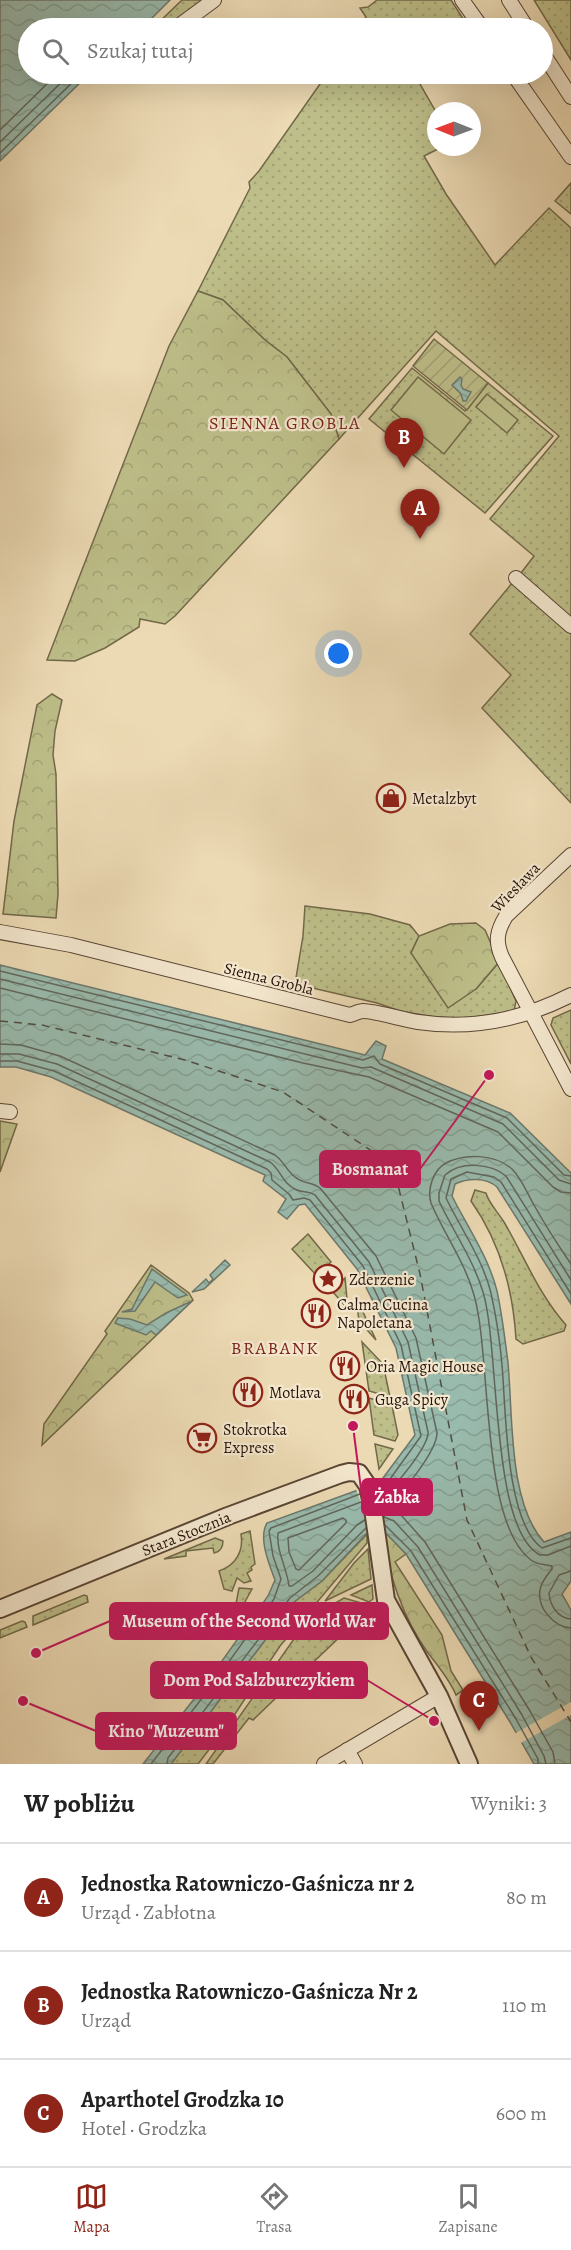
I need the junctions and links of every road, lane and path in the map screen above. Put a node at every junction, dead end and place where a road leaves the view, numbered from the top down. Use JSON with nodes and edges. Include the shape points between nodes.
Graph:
{"nodes":[{"id":1,"x":214,"y":0,"type":"edge"},
{"id":2,"x":462,"y":0,"type":"edge"},
{"id":3,"x":509,"y":0,"type":"edge"},
{"id":4,"x":190,"y":18,"type":"edge"},
{"id":5,"x":475,"y":18,"type":"edge"},
{"id":6,"x":521,"y":18,"type":"edge"},
{"id":7,"x":553,"y":68,"type":"edge"},
{"id":8,"x":520,"y":84,"type":"edge"},
{"id":9,"x":571,"y":97,"type":"edge"},
{"id":10,"x":571,"y":157,"type":"edge"},
{"id":11,"x":516,"y":578,"type":"dead end"},
{"id":12,"x":571,"y":626,"type":"edge"},
{"id":13,"x":571,"y":855,"type":"edge"},
{"id":14,"x":0,"y":932,"type":"edge"},
{"id":15,"x":571,"y":995,"type":"edge"},
{"id":16,"x":532,"y":1013,"type":"junction"},
{"id":17,"x":571,"y":1089,"type":"edge"},
{"id":18,"x":0,"y":1609,"type":"edge"},
{"id":19,"x":439,"y":1696,"type":"junction"},
{"id":20,"x":347,"y":1750,"type":"junction"},
{"id":21,"x":324,"y":1764,"type":"edge"},
{"id":22,"x":355,"y":1764,"type":"edge"},
{"id":23,"x":469,"y":1764,"type":"edge"}],
"edges":[{"from":1,"to":4,"type":"street"},
{"from":2,"to":5,"type":"street"},
{"from":3,"to":6,"type":"street"},
{"from":7,"to":9,"type":"street"},
{"from":8,"to":10,"type":"street"},
{"from":11,"to":12,"type":"street"},
{"from":13,"to":16,"type":"street","name":"Wiesława","via":[[506,916],[499,928],[497,946]]},
{"from":14,"to":16,"type":"street","name":"Sienna Grobla","via":[[71,945],[350,1015],[363,1011],[419,1022],[467,1025]]},
{"from":15,"to":16,"type":"street","name":"Sienna Grobla"},
{"from":16,"to":17,"type":"street","name":"Wiesława"},
{"from":18,"to":19,"type":"street","name":"Stara Stocznia","via":[[228,1516],[341,1474],[359,1473],[368,1486],[386,1600]]},
{"from":19,"to":20,"type":"street"},
{"from":19,"to":23,"type":"street"},
{"from":20,"to":21,"type":"street"},
{"from":20,"to":22,"type":"street"}]}
